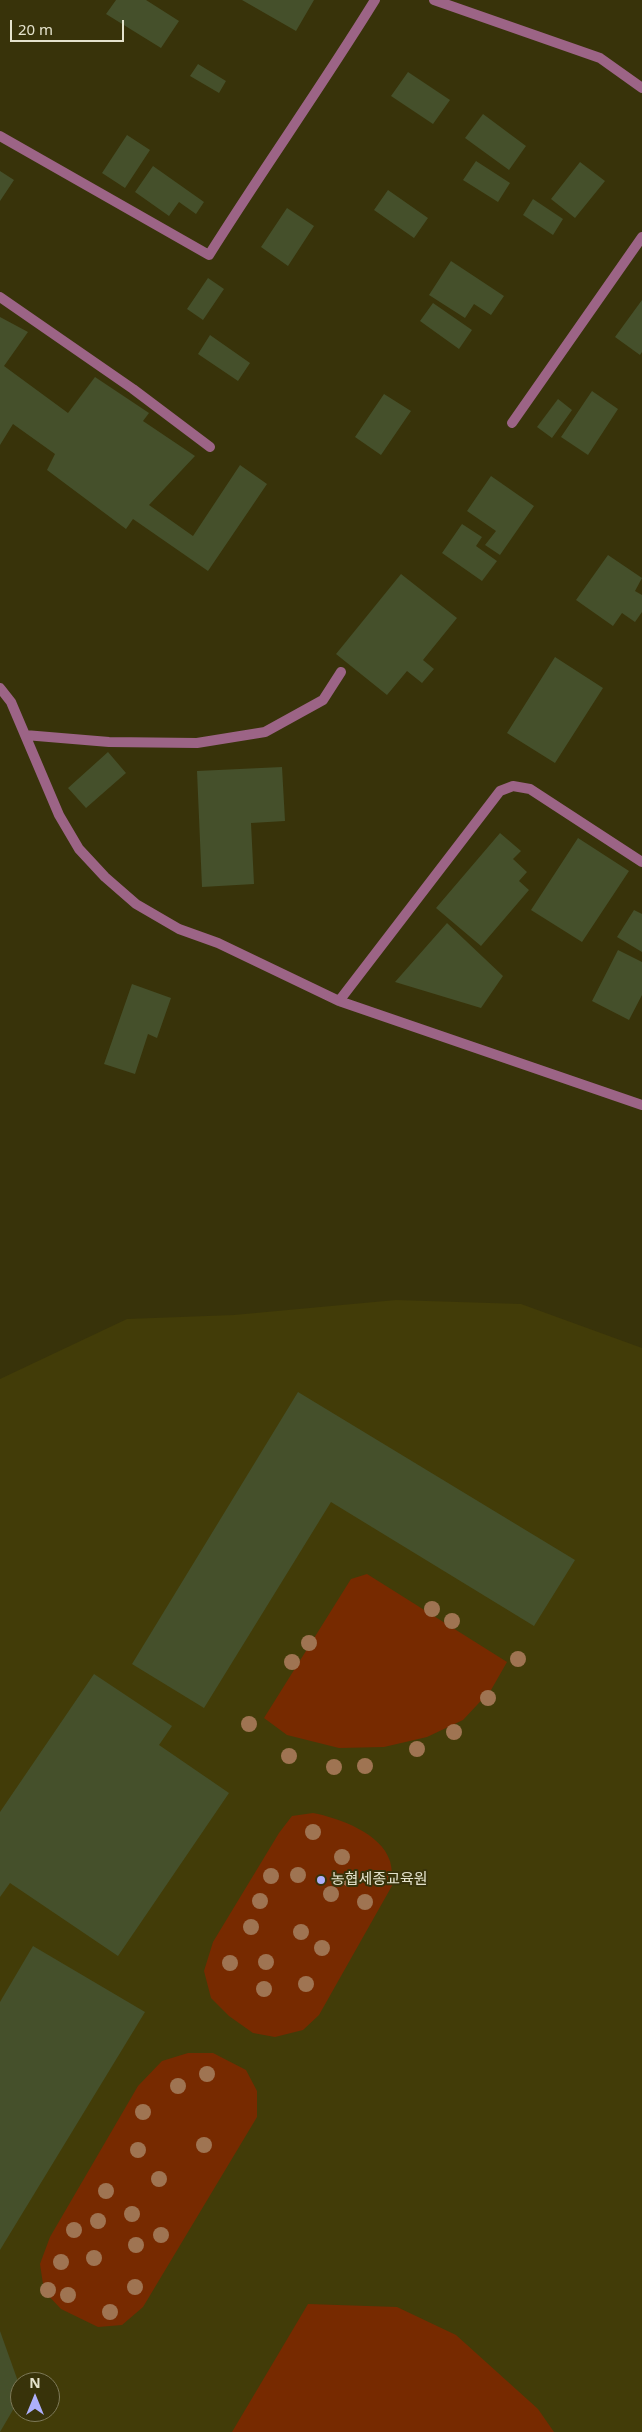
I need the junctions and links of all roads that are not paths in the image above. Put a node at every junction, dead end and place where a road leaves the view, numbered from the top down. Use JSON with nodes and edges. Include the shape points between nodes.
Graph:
{"nodes":[{"id":1,"x":375,"y":0,"type":"edge"},
{"id":2,"x":434,"y":0,"type":"edge"},
{"id":3,"x":642,"y":88,"type":"edge"},
{"id":4,"x":0,"y":136,"type":"edge"},
{"id":5,"x":642,"y":237,"type":"edge"},
{"id":6,"x":0,"y":297,"type":"edge"},
{"id":7,"x":512,"y":423,"type":"dead end"},
{"id":8,"x":210,"y":447,"type":"dead end"},
{"id":9,"x":341,"y":672,"type":"dead end"},
{"id":10,"x":0,"y":688,"type":"edge"},
{"id":11,"x":25,"y":735,"type":"junction"},
{"id":12,"x":642,"y":862,"type":"edge"},
{"id":13,"x":339,"y":1001,"type":"junction"},
{"id":14,"x":642,"y":1105,"type":"edge"}],
"edges":[{"from":1,"to":4,"type":"street","via":[[209,255]]},
{"from":2,"to":3,"type":"street","via":[[600,58]]},
{"from":5,"to":7,"type":"street"},
{"from":6,"to":8,"type":"street"},
{"from":9,"to":11,"type":"street","via":[[323,700],[265,732],[197,743],[109,742]]},
{"from":10,"to":11,"type":"street","via":[[11,702]]},
{"from":11,"to":13,"type":"street","via":[[59,815],[79,849],[136,904],[179,928],[218,943]]},
{"from":12,"to":13,"type":"street","via":[[530,789],[514,786],[500,791]]},
{"from":13,"to":14,"type":"street"}]}
